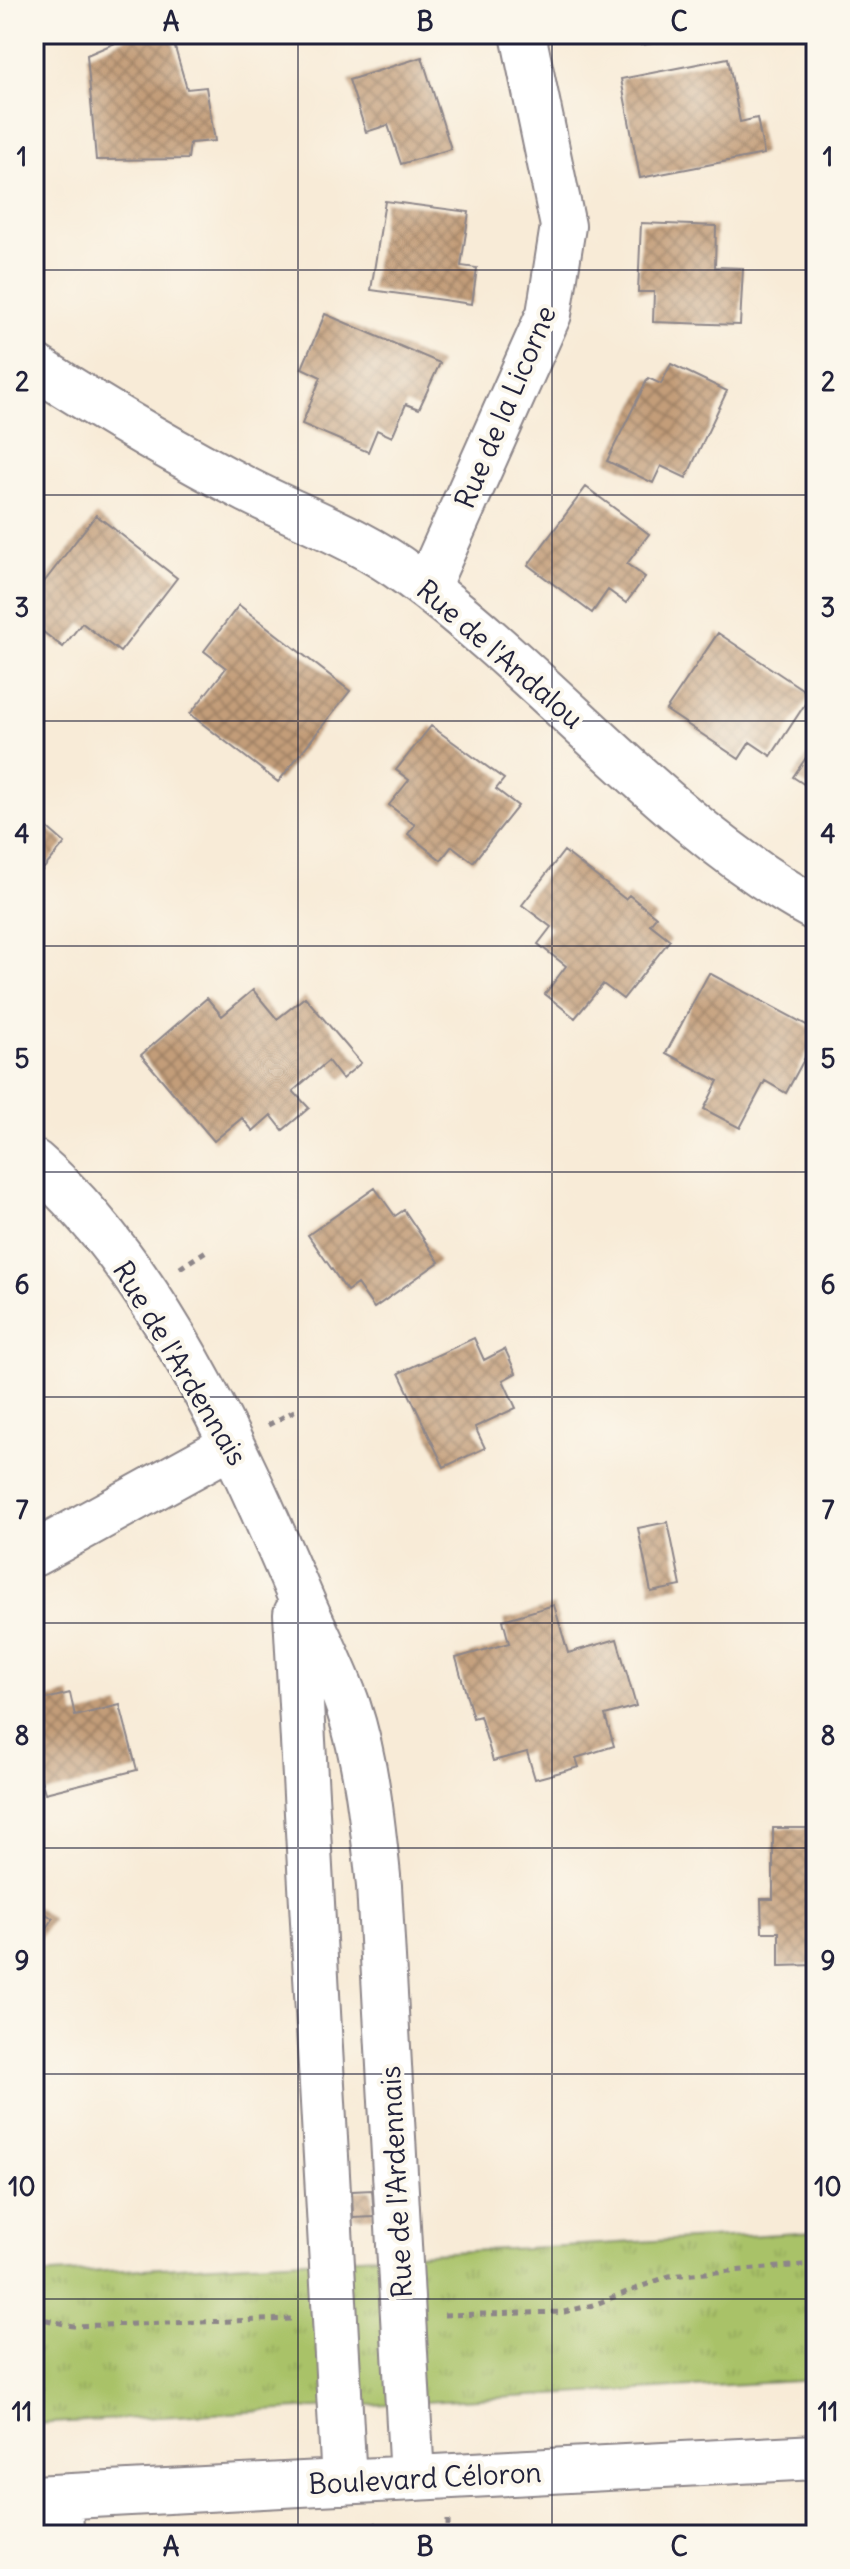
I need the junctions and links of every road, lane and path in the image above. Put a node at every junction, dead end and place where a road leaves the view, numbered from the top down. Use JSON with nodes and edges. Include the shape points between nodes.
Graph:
{"nodes":[{"id":1,"x":523,"y":34,"type":"edge"},
{"id":2,"x":34,"y":366,"type":"edge"},
{"id":3,"x":427,"y":587,"type":"junction"},
{"id":4,"x":816,"y":909,"type":"edge"},
{"id":5,"x":34,"y":1162,"type":"edge"},
{"id":6,"x":232,"y":1445,"type":"junction"},
{"id":7,"x":34,"y":1554,"type":"edge"},
{"id":8,"x":295,"y":1585,"type":"junction"},
{"id":9,"x":379,"y":1886,"type":"junction"},
{"id":10,"x":313,"y":1890,"type":"junction"},
{"id":11,"x":816,"y":2264,"type":"edge"},
{"id":12,"x":439,"y":2315,"type":"dead end"},
{"id":13,"x":34,"y":2317,"type":"edge"},
{"id":14,"x":298,"y":2319,"type":"dead end"},
{"id":15,"x":816,"y":2457,"type":"edge"},
{"id":16,"x":412,"y":2478,"type":"junction"},
{"id":17,"x":344,"y":2482,"type":"junction"},
{"id":18,"x":51,"y":2510,"type":"edge"},
{"id":19,"x":448,"y":2515,"type":"dead end"},
{"id":20,"x":374,"y":2523,"type":"dead end"},
{"id":21,"x":382,"y":2535,"type":"edge"},
{"id":22,"x":448,"y":2535,"type":"edge"}],
"edges":[{"from":1,"to":3,"type":"street","name":"Rue de la Licorne","via":[[563,226],[549,314]]},
{"from":2,"to":3,"type":"street","name":"Rue de l'Andalou","via":[[246,489],[389,560]]},
{"from":3,"to":4,"type":"street","name":"Rue de l'Andalou","via":[[691,820]]},
{"from":5,"to":6,"type":"street","name":"Rue de l'Ardennais","via":[[84,1214],[143,1293]]},
{"from":6,"to":7,"type":"street"},
{"from":6,"to":8,"type":"street","name":"Rue de l'Ardennais"},
{"from":8,"to":9,"type":"street","name":"Rue de l'Ardennais","via":[[348,1707]]},
{"from":8,"to":10,"type":"street","name":"Rue de l'Ardennais"},
{"from":9,"to":10,"type":"street"},
{"from":9,"to":16,"type":"street","name":"Rue de l'Ardennais"},
{"from":10,"to":17,"type":"street","name":"Rue de l'Ardennais"},
{"from":11,"to":12,"type":"path","via":[[669,2276],[564,2312]]},
{"from":13,"to":14,"type":"path","via":[[73,2326]]},
{"from":15,"to":16,"type":"street","name":"Boulevard Céloron"},
{"from":16,"to":17,"type":"street","name":"Boulevard Céloron"},
{"from":17,"to":18,"type":"street","name":"Boulevard Céloron"},
{"from":19,"to":22,"type":"path"},
{"from":20,"to":21,"type":"path"}]}
